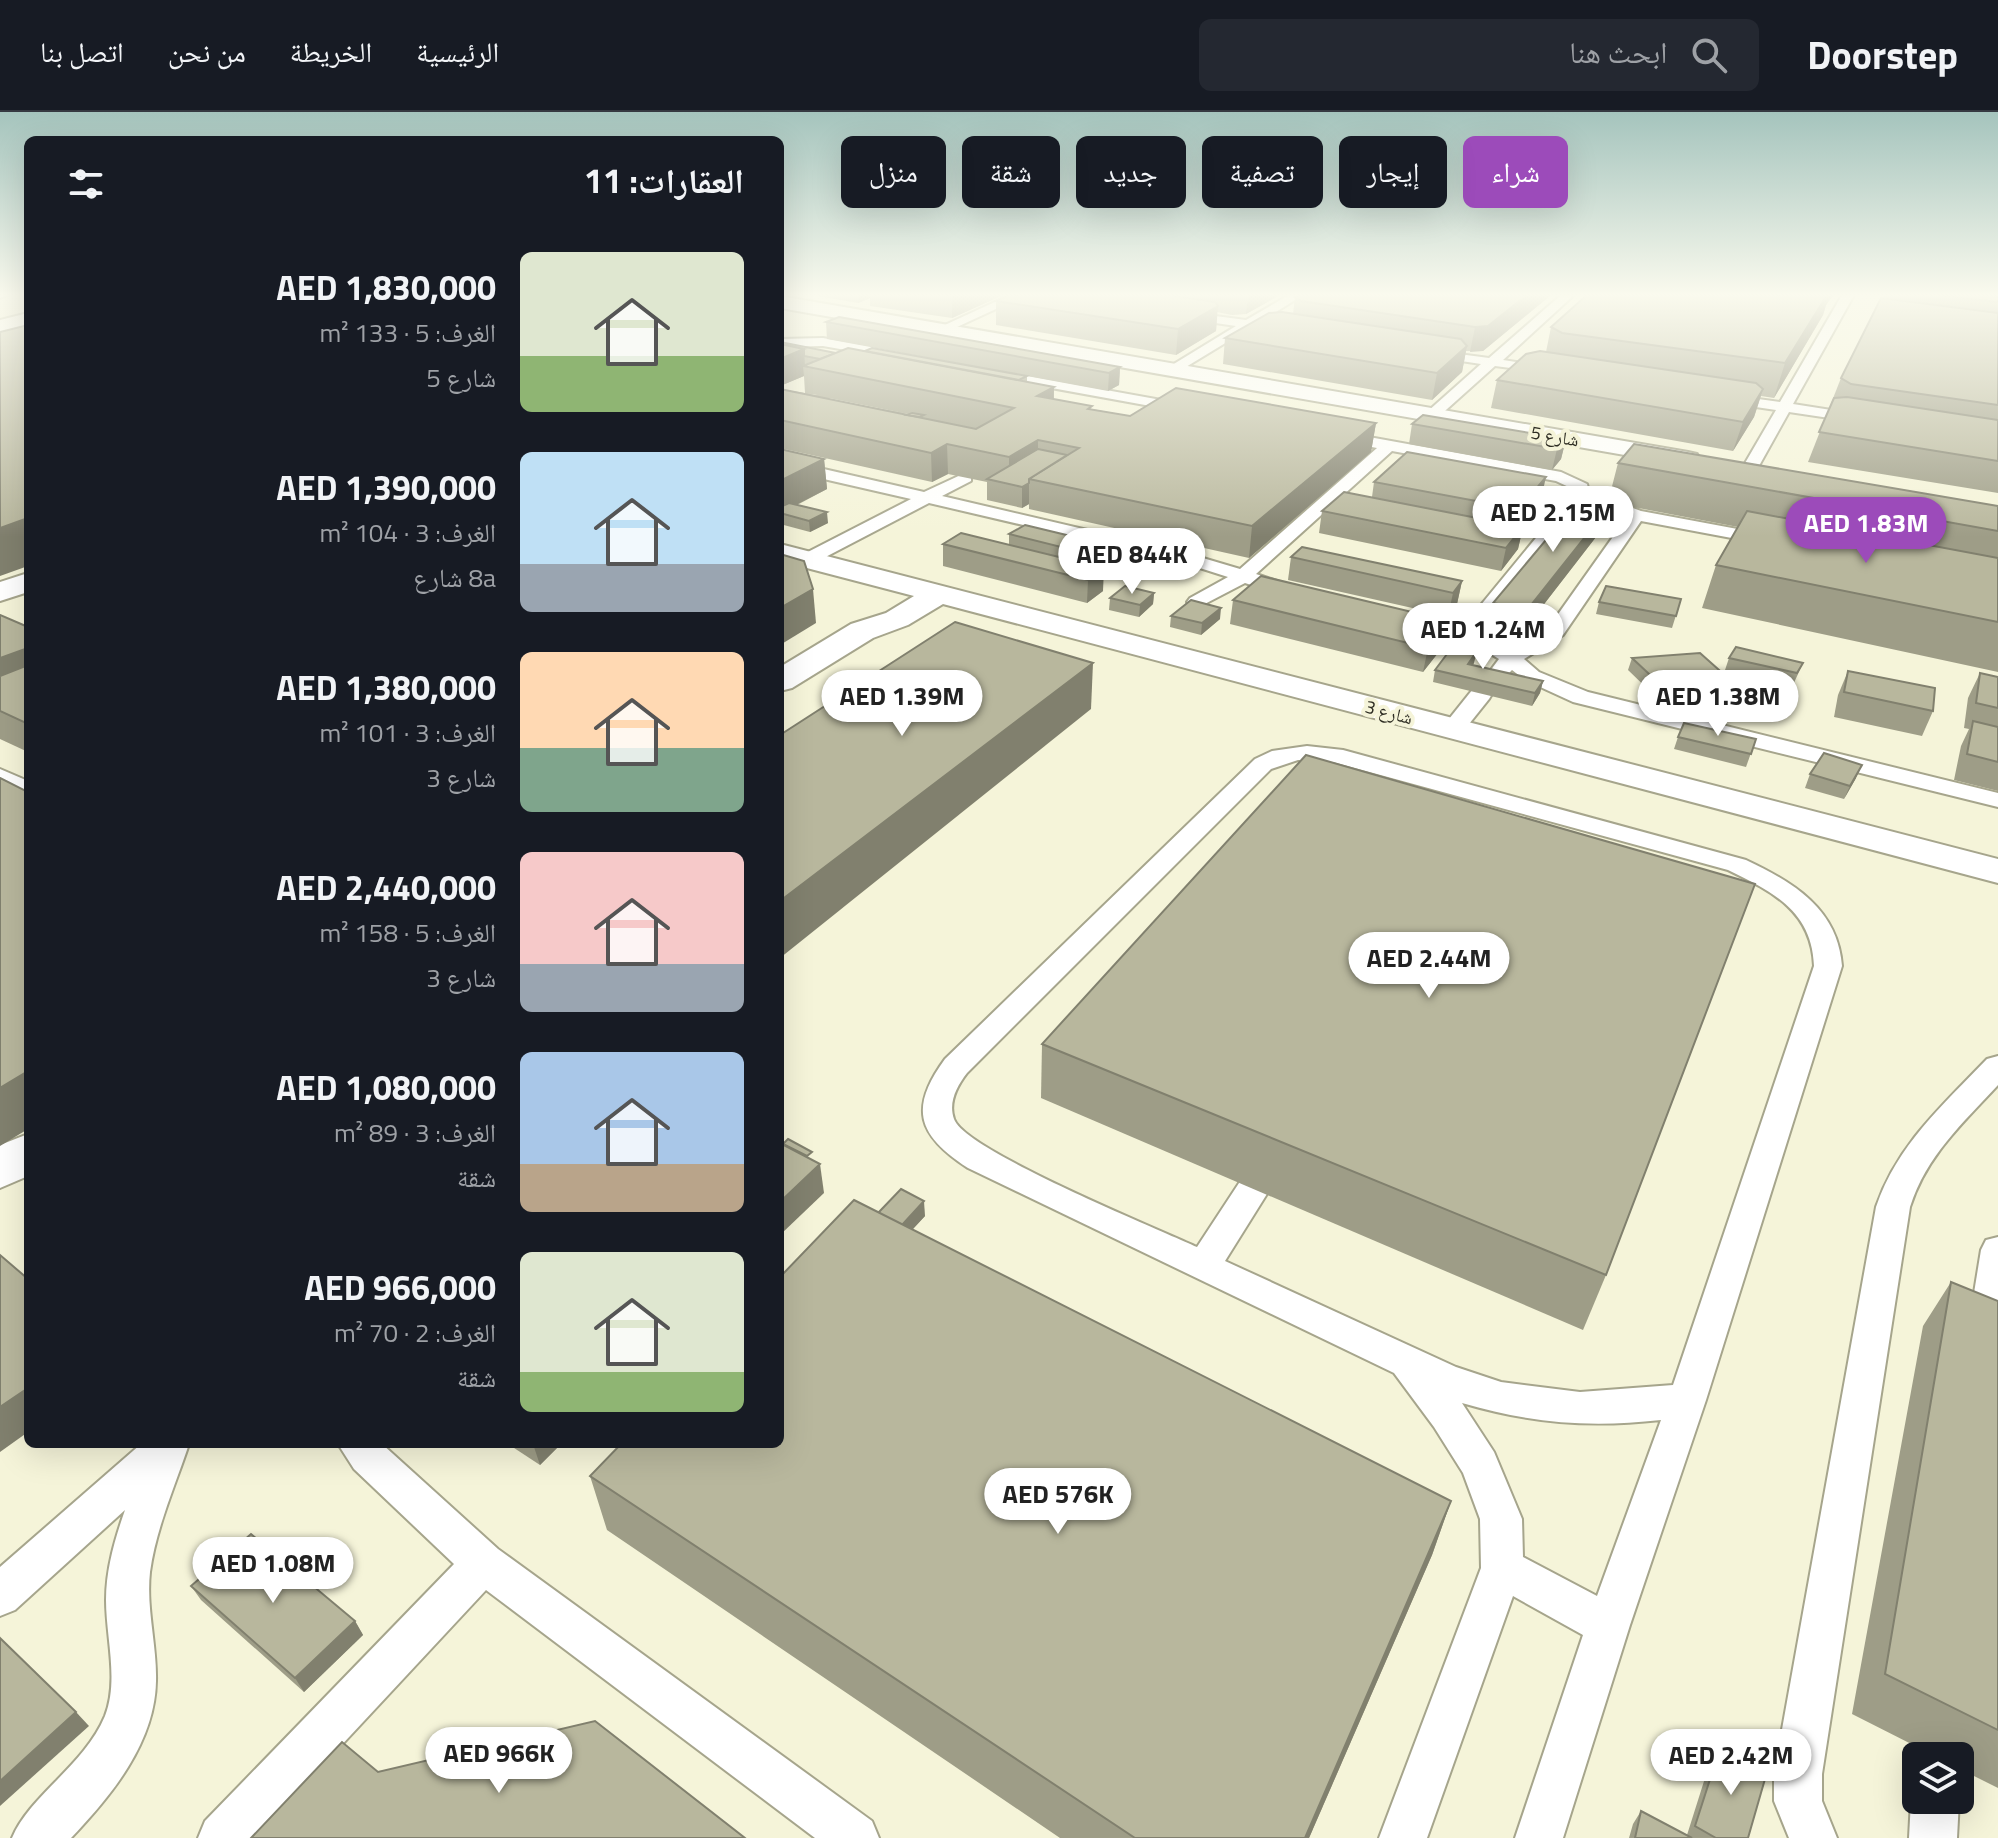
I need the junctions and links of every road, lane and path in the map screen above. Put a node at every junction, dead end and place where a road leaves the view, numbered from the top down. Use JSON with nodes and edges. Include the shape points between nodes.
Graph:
{"nodes":[{"id":1,"x":1004,"y":376,"type":"edge"},
{"id":2,"x":1203,"y":376,"type":"edge"},
{"id":3,"x":1478,"y":376,"type":"edge"},
{"id":4,"x":1802,"y":376,"type":"edge"},
{"id":5,"x":1707,"y":395,"type":"edge"},
{"id":6,"x":1115,"y":396,"type":"junction"},
{"id":7,"x":1784,"y":407,"type":"junction"},
{"id":8,"x":1091,"y":408,"type":"edge"},
{"id":9,"x":1207,"y":412,"type":"edge"},
{"id":10,"x":1432,"y":415,"type":"junction"},
{"id":11,"x":1876,"y":421,"type":"edge"},
{"id":12,"x":1313,"y":431,"type":"edge"},
{"id":13,"x":1389,"y":445,"type":"junction"},
{"id":14,"x":1704,"y":462,"type":"edge"},
{"id":15,"x":784,"y":465,"type":"edge"},
{"id":16,"x":1741,"y":468,"type":"joint"},
{"id":17,"x":1780,"y":475,"type":"edge"},
{"id":18,"x":965,"y":478,"type":"edge"},
{"id":19,"x":1580,"y":495,"type":"junction"},
{"id":20,"x":926,"y":498,"type":"junction"},
{"id":21,"x":1637,"y":515,"type":"junction"},
{"id":22,"x":1794,"y":545,"type":"edge"},
{"id":23,"x":794,"y":555,"type":"edge"},
{"id":24,"x":1242,"y":577,"type":"junction"},
{"id":25,"x":24,"y":583,"type":"edge"},
{"id":26,"x":923,"y":590,"type":"junction"},
{"id":27,"x":0,"y":592,"type":"edge"},
{"id":28,"x":1304,"y":596,"type":"edge"},
{"id":29,"x":1197,"y":602,"type":"edge"},
{"id":30,"x":1394,"y":617,"type":"edge"},
{"id":31,"x":1467,"y":634,"type":"junction"},
{"id":32,"x":1510,"y":658,"type":"junction"},
{"id":33,"x":784,"y":679,"type":"edge"},
{"id":34,"x":1453,"y":729,"type":"junction"},
{"id":35,"x":0,"y":776,"type":"edge"},
{"id":36,"x":24,"y":788,"type":"edge"},
{"id":37,"x":1998,"y":800,"type":"edge"},
{"id":38,"x":1998,"y":871,"type":"edge"},
{"id":39,"x":1998,"y":1066,"type":"edge"},
{"id":40,"x":1253,"y":1189,"type":"dead end"},
{"id":41,"x":1998,"y":1250,"type":"edge"},
{"id":42,"x":1203,"y":1267,"type":"junction"},
{"id":43,"x":1983,"y":1350,"type":"edge"},
{"id":44,"x":1407,"y":1362,"type":"junction"},
{"id":45,"x":1687,"y":1400,"type":"junction"},
{"id":46,"x":165,"y":1448,"type":"edge"},
{"id":47,"x":168,"y":1448,"type":"edge"},
{"id":48,"x":361,"y":1448,"type":"edge"},
{"id":49,"x":483,"y":1563,"type":"junction"},
{"id":50,"x":1502,"y":1568,"type":"junction"},
{"id":51,"x":0,"y":1595,"type":"edge"},
{"id":52,"x":1608,"y":1625,"type":"junction"},
{"id":53,"x":1934,"y":1814,"type":"edge"},
{"id":54,"x":36,"y":1838,"type":"edge"},
{"id":55,"x":222,"y":1838,"type":"edge"},
{"id":56,"x":855,"y":1838,"type":"edge"},
{"id":57,"x":1403,"y":1838,"type":"edge"},
{"id":58,"x":1539,"y":1838,"type":"edge"},
{"id":59,"x":1813,"y":1838,"type":"edge"},
{"id":60,"x":1933,"y":1838,"type":"edge"}],
"edges":[{"from":1,"to":6,"type":"lane"},
{"from":2,"to":10,"type":"street","name":"شارع 5"},
{"from":3,"to":10,"type":"lane"},
{"from":4,"to":7,"type":"lane"},
{"from":5,"to":7,"type":"lane"},
{"from":6,"to":8,"type":"lane"},
{"from":6,"to":9,"type":"lane"},
{"from":7,"to":11,"type":"lane"},
{"from":7,"to":16,"type":"lane"},
{"from":10,"to":14,"type":"street","name":"شارع 5"},
{"from":12,"to":13,"type":"lane"},
{"from":13,"to":19,"type":"lane","via":[[1561,477],[1581,487]]},
{"from":13,"to":24,"type":"lane"},
{"from":15,"to":20,"type":"lane"},
{"from":16,"to":17,"type":"street"},
{"from":18,"to":20,"type":"lane"},
{"from":19,"to":21,"type":"lane"},
{"from":19,"to":31,"type":"lane"},
{"from":20,"to":23,"type":"lane"},
{"from":20,"to":24,"type":"lane","via":[[1186,558]]},
{"from":21,"to":22,"type":"lane"},
{"from":21,"to":32,"type":"lane","via":[[1556,631]]},
{"from":23,"to":26,"type":"street","name":"شارع 3"},
{"from":24,"to":28,"type":"lane"},
{"from":24,"to":29,"type":"lane"},
{"from":25,"to":27,"type":"street"},
{"from":26,"to":33,"type":"street","via":[[897,619],[862,631]]},
{"from":26,"to":34,"type":"street","name":"شارع 3"},
{"from":30,"to":31,"type":"lane"},
{"from":31,"to":32,"type":"lane"},
{"from":32,"to":34,"type":"lane"},
{"from":32,"to":37,"type":"lane","via":[[1549,686],[1581,697]]},
{"from":34,"to":38,"type":"street","name":"شارع 3"},
{"from":35,"to":36,"type":"lane"},
{"from":39,"to":59,"type":"lane","via":[[1906,1169],[1893,1207],[1798,1774],[1798,1801]]},
{"from":40,"to":42,"type":"lane"},
{"from":41,"to":43,"type":"lane"},
{"from":42,"to":44,"type":"lane"},
{"from":42,"to":45,"type":"lane","via":[[955,1145],[939,1126],[934,1105],[940,1084],[1263,764],[1286,753],[1318,752],[1494,810],[1737,865],[1800,902],[1825,934],[1828,966]]},
{"from":44,"to":45,"type":"lane","via":[[1474,1391],[1546,1407],[1616,1411]]},
{"from":44,"to":50,"type":"lane","via":[[1480,1465],[1501,1519]]},
{"from":45,"to":52,"type":"lane"},
{"from":46,"to":51,"type":"lane"},
{"from":47,"to":54,"type":"lane","via":[[129,1572],[134,1684],[125,1723],[102,1766]]},
{"from":48,"to":49,"type":"lane"},
{"from":49,"to":55,"type":"lane"},
{"from":49,"to":56,"type":"lane"},
{"from":50,"to":52,"type":"lane"},
{"from":50,"to":57,"type":"lane"},
{"from":52,"to":58,"type":"lane"},
{"from":53,"to":60,"type":"lane"}]}
